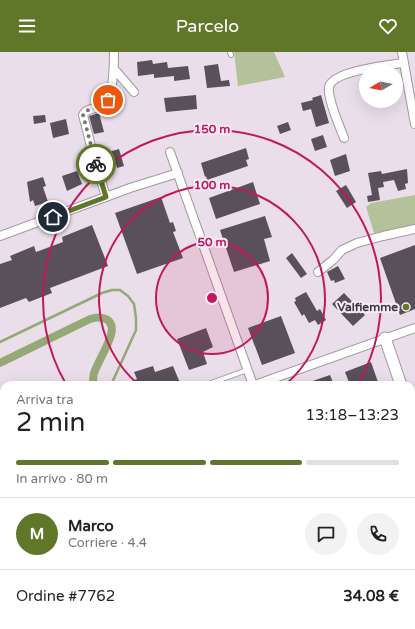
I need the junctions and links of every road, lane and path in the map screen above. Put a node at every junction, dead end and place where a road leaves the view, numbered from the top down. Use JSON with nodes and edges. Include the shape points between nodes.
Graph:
{"nodes":[{"id":1,"x":114,"y":52,"type":"edge"},
{"id":2,"x":402,"y":52,"type":"edge"},
{"id":3,"x":403,"y":62,"type":"junction"},
{"id":4,"x":114,"y":71,"type":"junction"},
{"id":5,"x":134,"y":92,"type":"dead end"},
{"id":6,"x":415,"y":124,"type":"edge"},
{"id":7,"x":344,"y":138,"type":"dead end"},
{"id":8,"x":170,"y":152,"type":"dead end"},
{"id":9,"x":178,"y":173,"type":"junction"},
{"id":10,"x":106,"y":197,"type":"junction"},
{"id":11,"x":415,"y":229,"type":"edge"},
{"id":12,"x":0,"y":236,"type":"edge"},
{"id":13,"x":318,"y":272,"type":"dead end"},
{"id":14,"x":415,"y":328,"type":"edge"},
{"id":15,"x":385,"y":338,"type":"junction"},
{"id":16,"x":247,"y":370,"type":"junction"},
{"id":17,"x":217,"y":381,"type":"edge"},
{"id":18,"x":252,"y":381,"type":"edge"},
{"id":19,"x":265,"y":381,"type":"edge"},
{"id":20,"x":400,"y":381,"type":"edge"}],
"edges":[{"from":1,"to":4,"type":"street"},
{"from":2,"to":3,"type":"street"},
{"from":3,"to":6,"type":"street"},
{"from":3,"to":7,"type":"street","via":[[344,74],[334,79],[329,87],[331,99]]},
{"from":4,"to":5,"type":"street"},
{"from":4,"to":10,"type":"street","via":[[110,96],[106,103],[83,115]]},
{"from":8,"to":9,"type":"street"},
{"from":9,"to":10,"type":"street"},
{"from":9,"to":16,"type":"street"},
{"from":10,"to":12,"type":"street"},
{"from":11,"to":13,"type":"street","via":[[357,243],[342,250]]},
{"from":14,"to":15,"type":"street"},
{"from":15,"to":19,"type":"street"},
{"from":15,"to":20,"type":"street"},
{"from":16,"to":17,"type":"lane"},
{"from":16,"to":18,"type":"street"}]}
